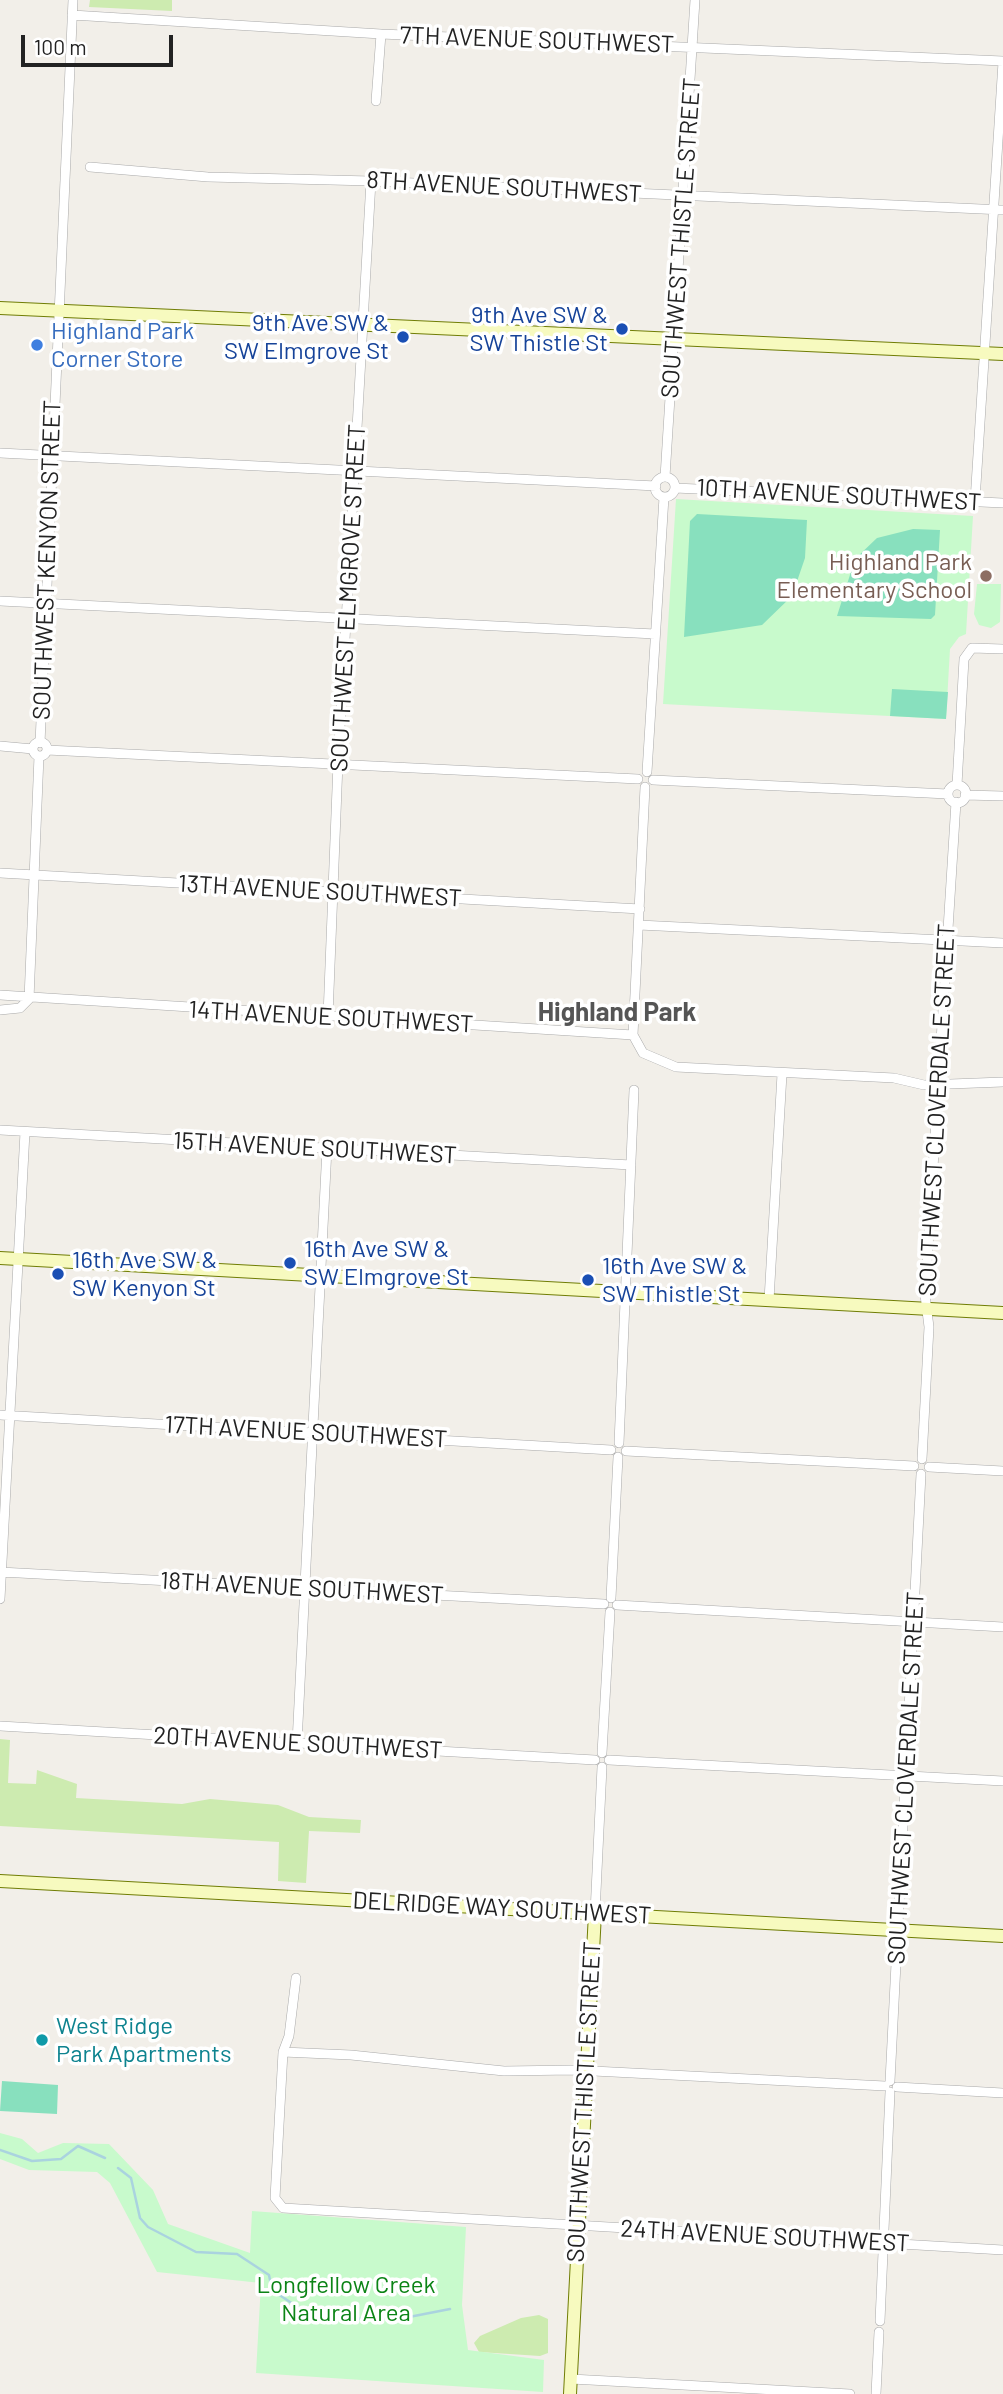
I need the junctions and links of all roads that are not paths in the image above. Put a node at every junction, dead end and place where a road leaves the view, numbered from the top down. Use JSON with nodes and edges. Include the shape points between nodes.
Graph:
{"nodes":[{"id":1,"x":72,"y":0,"type":"edge"},
{"id":2,"x":695,"y":0,"type":"edge"},
{"id":3,"x":72,"y":15,"type":"junction"},
{"id":4,"x":381,"y":34,"type":"junction"},
{"id":5,"x":692,"y":47,"type":"junction"},
{"id":6,"x":1003,"y":62,"type":"edge"},
{"id":7,"x":376,"y":101,"type":"dead end"},
{"id":8,"x":90,"y":167,"type":"dead end"},
{"id":9,"x":371,"y":181,"type":"junction"},
{"id":10,"x":682,"y":196,"type":"junction"},
{"id":11,"x":998,"y":210,"type":"edge"},
{"id":12,"x":0,"y":308,"type":"edge"},
{"id":13,"x":57,"y":312,"type":"junction"},
{"id":14,"x":364,"y":324,"type":"junction"},
{"id":15,"x":674,"y":339,"type":"junction"},
{"id":16,"x":984,"y":353,"type":"junction"},
{"id":17,"x":1003,"y":354,"type":"edge"},
{"id":18,"x":0,"y":453,"type":"edge"},
{"id":19,"x":51,"y":457,"type":"junction"},
{"id":20,"x":354,"y":471,"type":"junction"},
{"id":21,"x":665,"y":477,"type":"junction"},
{"id":22,"x":656,"y":486,"type":"junction"},
{"id":23,"x":675,"y":488,"type":"junction"},
{"id":24,"x":664,"y":497,"type":"junction"},
{"id":25,"x":975,"y":501,"type":"junction"},
{"id":26,"x":1003,"y":503,"type":"edge"},
{"id":27,"x":0,"y":601,"type":"edge"},
{"id":28,"x":45,"y":604,"type":"junction"},
{"id":29,"x":346,"y":617,"type":"junction"},
{"id":30,"x":655,"y":634,"type":"junction"},
{"id":31,"x":1003,"y":649,"type":"edge"},
{"id":32,"x":0,"y":746,"type":"edge"},
{"id":33,"x":40,"y":749,"type":"junction"},
{"id":34,"x":338,"y":763,"type":"junction"},
{"id":35,"x":646,"y":772,"type":"junction"},
{"id":36,"x":638,"y":779,"type":"junction"},
{"id":37,"x":653,"y":780,"type":"junction"},
{"id":38,"x":957,"y":785,"type":"junction"},
{"id":39,"x":645,"y":787,"type":"junction"},
{"id":40,"x":948,"y":794,"type":"junction"},
{"id":41,"x":965,"y":794,"type":"junction"},
{"id":42,"x":1003,"y":796,"type":"edge"},
{"id":43,"x":956,"y":802,"type":"junction"},
{"id":44,"x":0,"y":873,"type":"edge"},
{"id":45,"x":34,"y":875,"type":"junction"},
{"id":46,"x":333,"y":892,"type":"junction"},
{"id":47,"x":640,"y":909,"type":"junction"},
{"id":48,"x":639,"y":925,"type":"junction"},
{"id":49,"x":946,"y":941,"type":"junction"},
{"id":50,"x":1003,"y":943,"type":"edge"},
{"id":51,"x":0,"y":995,"type":"edge"},
{"id":52,"x":29,"y":999,"type":"junction"},
{"id":53,"x":0,"y":1010,"type":"edge"},
{"id":54,"x":328,"y":1016,"type":"junction"},
{"id":55,"x":633,"y":1035,"type":"junction"},
{"id":56,"x":782,"y":1074,"type":"junction"},
{"id":57,"x":1003,"y":1082,"type":"edge"},
{"id":58,"x":938,"y":1086,"type":"junction"},
{"id":59,"x":634,"y":1090,"type":"dead end"},
{"id":60,"x":0,"y":1130,"type":"edge"},
{"id":61,"x":24,"y":1132,"type":"junction"},
{"id":62,"x":327,"y":1148,"type":"junction"},
{"id":63,"x":631,"y":1166,"type":"junction"},
{"id":64,"x":0,"y":1258,"type":"edge"},
{"id":65,"x":19,"y":1259,"type":"junction"},
{"id":66,"x":321,"y":1275,"type":"junction"},
{"id":67,"x":626,"y":1292,"type":"junction"},
{"id":68,"x":769,"y":1300,"type":"junction"},
{"id":69,"x":926,"y":1308,"type":"junction"},
{"id":70,"x":1003,"y":1313,"type":"edge"},
{"id":71,"x":5,"y":1415,"type":"edge"},
{"id":72,"x":313,"y":1432,"type":"junction"},
{"id":73,"x":618,"y":1450,"type":"junction"},
{"id":74,"x":922,"y":1467,"type":"junction"},
{"id":75,"x":1003,"y":1471,"type":"edge"},
{"id":76,"x":1,"y":1572,"type":"edge"},
{"id":77,"x":305,"y":1588,"type":"junction"},
{"id":78,"x":0,"y":1599,"type":"edge"},
{"id":79,"x":610,"y":1605,"type":"junction"},
{"id":80,"x":915,"y":1622,"type":"junction"},
{"id":81,"x":1003,"y":1626,"type":"edge"},
{"id":82,"x":0,"y":1726,"type":"edge"},
{"id":83,"x":297,"y":1743,"type":"junction"},
{"id":84,"x":602,"y":1760,"type":"junction"},
{"id":85,"x":907,"y":1775,"type":"junction"},
{"id":86,"x":1003,"y":1781,"type":"edge"},
{"id":87,"x":0,"y":1881,"type":"edge"},
{"id":88,"x":595,"y":1913,"type":"junction"},
{"id":89,"x":899,"y":1931,"type":"junction"},
{"id":90,"x":1003,"y":1936,"type":"edge"},
{"id":91,"x":296,"y":1978,"type":"dead end"},
{"id":92,"x":283,"y":2052,"type":"junction"},
{"id":93,"x":586,"y":2071,"type":"junction"},
{"id":94,"x":891,"y":2087,"type":"junction"},
{"id":95,"x":1003,"y":2093,"type":"edge"},
{"id":96,"x":577,"y":2226,"type":"junction"},
{"id":97,"x":884,"y":2243,"type":"junction"},
{"id":98,"x":1003,"y":2249,"type":"edge"},
{"id":99,"x":880,"y":2322,"type":"dead end"},
{"id":100,"x":879,"y":2332,"type":"dead end"},
{"id":101,"x":571,"y":2379,"type":"junction"},
{"id":102,"x":570,"y":2394,"type":"edge"},
{"id":103,"x":850,"y":2394,"type":"edge"},
{"id":104,"x":876,"y":2394,"type":"edge"}],
"edges":[{"from":1,"to":3,"type":"street","name":"SOUTHWEST KENYON STREET"},
{"from":2,"to":5,"type":"street","name":"SOUTHWEST THISTLE STREET"},
{"from":3,"to":4,"type":"street","name":"7TH AVENUE SOUTHWEST"},
{"from":3,"to":13,"type":"street","name":"SOUTHWEST KENYON STREET"},
{"from":4,"to":5,"type":"street","name":"7TH AVENUE SOUTHWEST"},
{"from":4,"to":7,"type":"street"},
{"from":5,"to":6,"type":"street","name":"7TH AVENUE SOUTHWEST"},
{"from":5,"to":10,"type":"street","name":"SOUTHWEST THISTLE STREET"},
{"from":6,"to":11,"type":"street"},
{"from":8,"to":9,"type":"street","name":"8TH AVENUE SOUTHWEST","via":[[208,177]]},
{"from":9,"to":10,"type":"street","name":"8TH AVENUE SOUTHWEST"},
{"from":9,"to":14,"type":"street","name":"SOUTHWEST ELMGROVE STREET"},
{"from":10,"to":11,"type":"street","name":"8TH AVENUE SOUTHWEST"},
{"from":10,"to":15,"type":"street","name":"SOUTHWEST THISTLE STREET"},
{"from":11,"to":16,"type":"street"},
{"from":12,"to":13,"type":"street"},
{"from":13,"to":14,"type":"street"},
{"from":13,"to":19,"type":"street","name":"SOUTHWEST KENYON STREET"},
{"from":14,"to":15,"type":"street"},
{"from":14,"to":20,"type":"street","name":"SOUTHWEST ELMGROVE STREET"},
{"from":15,"to":16,"type":"street"},
{"from":15,"to":21,"type":"street","name":"SOUTHWEST THISTLE STREET"},
{"from":16,"to":17,"type":"street"},
{"from":16,"to":25,"type":"street"},
{"from":18,"to":19,"type":"street"},
{"from":19,"to":20,"type":"street"},
{"from":19,"to":28,"type":"street","name":"SOUTHWEST KENYON STREET"},
{"from":20,"to":22,"type":"street"},
{"from":20,"to":29,"type":"street","name":"SOUTHWEST ELMGROVE STREET"},
{"from":21,"to":22,"type":"street"},
{"from":21,"to":23,"type":"street","via":[[673,480]]},
{"from":22,"to":24,"type":"street"},
{"from":23,"to":24,"type":"street"},
{"from":23,"to":25,"type":"street","name":"10TH AVENUE SOUTHWEST"},
{"from":24,"to":30,"type":"street"},
{"from":25,"to":26,"type":"street","name":"10TH AVENUE SOUTHWEST"},
{"from":27,"to":28,"type":"street"},
{"from":28,"to":29,"type":"street"},
{"from":28,"to":33,"type":"street","name":"SOUTHWEST KENYON STREET"},
{"from":29,"to":30,"type":"street"},
{"from":29,"to":34,"type":"street","name":"SOUTHWEST ELMGROVE STREET"},
{"from":30,"to":35,"type":"street"},
{"from":31,"to":38,"type":"street","via":[[969,650],[964,659]]},
{"from":32,"to":33,"type":"street"},
{"from":33,"to":34,"type":"street"},
{"from":33,"to":45,"type":"street","name":"SOUTHWEST KENYON STREET"},
{"from":34,"to":36,"type":"street"},
{"from":34,"to":46,"type":"street","name":"SOUTHWEST ELMGROVE STREET"},
{"from":35,"to":36,"type":"street"},
{"from":35,"to":37,"type":"street"},
{"from":36,"to":39,"type":"street"},
{"from":37,"to":39,"type":"street"},
{"from":37,"to":40,"type":"street"},
{"from":38,"to":40,"type":"street"},
{"from":38,"to":41,"type":"street"},
{"from":39,"to":47,"type":"street"},
{"from":40,"to":43,"type":"street"},
{"from":41,"to":42,"type":"street"},
{"from":41,"to":43,"type":"street"},
{"from":43,"to":49,"type":"street","name":"SOUTHWEST CLOVERDALE STREET"},
{"from":44,"to":45,"type":"street","name":"13TH AVENUE SOUTHWEST"},
{"from":45,"to":46,"type":"street","name":"13TH AVENUE SOUTHWEST"},
{"from":45,"to":52,"type":"street","name":"SOUTHWEST KENYON STREET"},
{"from":46,"to":47,"type":"street","name":"13TH AVENUE SOUTHWEST"},
{"from":46,"to":54,"type":"street","name":"SOUTHWEST ELMGROVE STREET"},
{"from":47,"to":48,"type":"street"},
{"from":48,"to":49,"type":"street"},
{"from":48,"to":55,"type":"street"},
{"from":49,"to":50,"type":"street"},
{"from":49,"to":58,"type":"street","name":"SOUTHWEST CLOVERDALE STREET"},
{"from":51,"to":52,"type":"street","name":"14TH AVENUE SOUTHWEST"},
{"from":52,"to":53,"type":"street","name":"14TH AVENUE SOUTHWEST","via":[[20,1008]]},
{"from":52,"to":54,"type":"street","name":"14TH AVENUE SOUTHWEST"},
{"from":54,"to":55,"type":"street","name":"14TH AVENUE SOUTHWEST"},
{"from":55,"to":56,"type":"street","via":[[643,1053],[677,1067]]},
{"from":56,"to":58,"type":"street","via":[[894,1078]]},
{"from":56,"to":68,"type":"street"},
{"from":57,"to":58,"type":"street"},
{"from":58,"to":69,"type":"street","name":"SOUTHWEST CLOVERDALE STREET"},
{"from":59,"to":63,"type":"street","name":"SOUTHWEST THISTLE STREET"},
{"from":60,"to":61,"type":"street","name":"15TH AVENUE SOUTHWEST"},
{"from":61,"to":62,"type":"street","name":"15TH AVENUE SOUTHWEST"},
{"from":61,"to":65,"type":"street"},
{"from":62,"to":63,"type":"street","name":"15TH AVENUE SOUTHWEST"},
{"from":62,"to":66,"type":"street"},
{"from":63,"to":67,"type":"street","name":"SOUTHWEST THISTLE STREET"},
{"from":64,"to":65,"type":"street"},
{"from":65,"to":66,"type":"street"},
{"from":65,"to":71,"type":"street"},
{"from":66,"to":67,"type":"street"},
{"from":66,"to":72,"type":"street"},
{"from":67,"to":68,"type":"street"},
{"from":67,"to":73,"type":"street","name":"SOUTHWEST THISTLE STREET"},
{"from":68,"to":69,"type":"street"},
{"from":69,"to":70,"type":"street"},
{"from":69,"to":74,"type":"street","name":"SOUTHWEST CLOVERDALE STREET"},
{"from":71,"to":72,"type":"street","name":"17TH AVENUE SOUTHWEST"},
{"from":71,"to":76,"type":"street"},
{"from":72,"to":73,"type":"street","name":"17TH AVENUE SOUTHWEST"},
{"from":72,"to":77,"type":"street"},
{"from":73,"to":74,"type":"street","name":"17TH AVENUE SOUTHWEST"},
{"from":73,"to":79,"type":"street","name":"SOUTHWEST THISTLE STREET"},
{"from":74,"to":75,"type":"street","name":"17TH AVENUE SOUTHWEST"},
{"from":74,"to":80,"type":"street","name":"SOUTHWEST CLOVERDALE STREET"},
{"from":76,"to":77,"type":"street","name":"18TH AVENUE SOUTHWEST"},
{"from":76,"to":78,"type":"street"},
{"from":77,"to":79,"type":"street","name":"18TH AVENUE SOUTHWEST"},
{"from":77,"to":83,"type":"street"},
{"from":79,"to":80,"type":"street","name":"18TH AVENUE SOUTHWEST"},
{"from":79,"to":84,"type":"street","name":"SOUTHWEST THISTLE STREET"},
{"from":80,"to":81,"type":"street","name":"18TH AVENUE SOUTHWEST"},
{"from":80,"to":85,"type":"street","name":"SOUTHWEST CLOVERDALE STREET"},
{"from":82,"to":83,"type":"street","name":"20TH AVENUE SOUTHWEST"},
{"from":83,"to":84,"type":"street","name":"20TH AVENUE SOUTHWEST"},
{"from":84,"to":85,"type":"street","name":"20TH AVENUE SOUTHWEST"},
{"from":84,"to":88,"type":"street","name":"SOUTHWEST THISTLE STREET"},
{"from":85,"to":86,"type":"street","name":"20TH AVENUE SOUTHWEST"},
{"from":85,"to":89,"type":"street","name":"SOUTHWEST CLOVERDALE STREET"},
{"from":87,"to":88,"type":"street","name":"DELRIDGE WAY SOUTHWEST"},
{"from":88,"to":89,"type":"street","name":"DELRIDGE WAY SOUTHWEST"},
{"from":88,"to":93,"type":"street","name":"SOUTHWEST THISTLE STREET"},
{"from":89,"to":90,"type":"street","name":"DELRIDGE WAY SOUTHWEST"},
{"from":89,"to":94,"type":"street","name":"SOUTHWEST CLOVERDALE STREET"},
{"from":91,"to":92,"type":"street"},
{"from":92,"to":93,"type":"street","via":[[471,2069]]},
{"from":92,"to":96,"type":"street","name":"24TH AVENUE SOUTHWEST","via":[[277,2203],[283,2208]]},
{"from":93,"to":94,"type":"street"},
{"from":93,"to":96,"type":"street","name":"SOUTHWEST THISTLE STREET"},
{"from":94,"to":95,"type":"street"},
{"from":94,"to":97,"type":"street","name":"SOUTHWEST CLOVERDALE STREET"},
{"from":96,"to":97,"type":"street","name":"24TH AVENUE SOUTHWEST"},
{"from":96,"to":101,"type":"street","name":"SOUTHWEST THISTLE STREET"},
{"from":97,"to":98,"type":"street","name":"24TH AVENUE SOUTHWEST"},
{"from":97,"to":99,"type":"street","name":"SOUTHWEST CLOVERDALE STREET"},
{"from":100,"to":104,"type":"street"},
{"from":101,"to":102,"type":"street","name":"SOUTHWEST THISTLE STREET"},
{"from":101,"to":103,"type":"street"}]}
